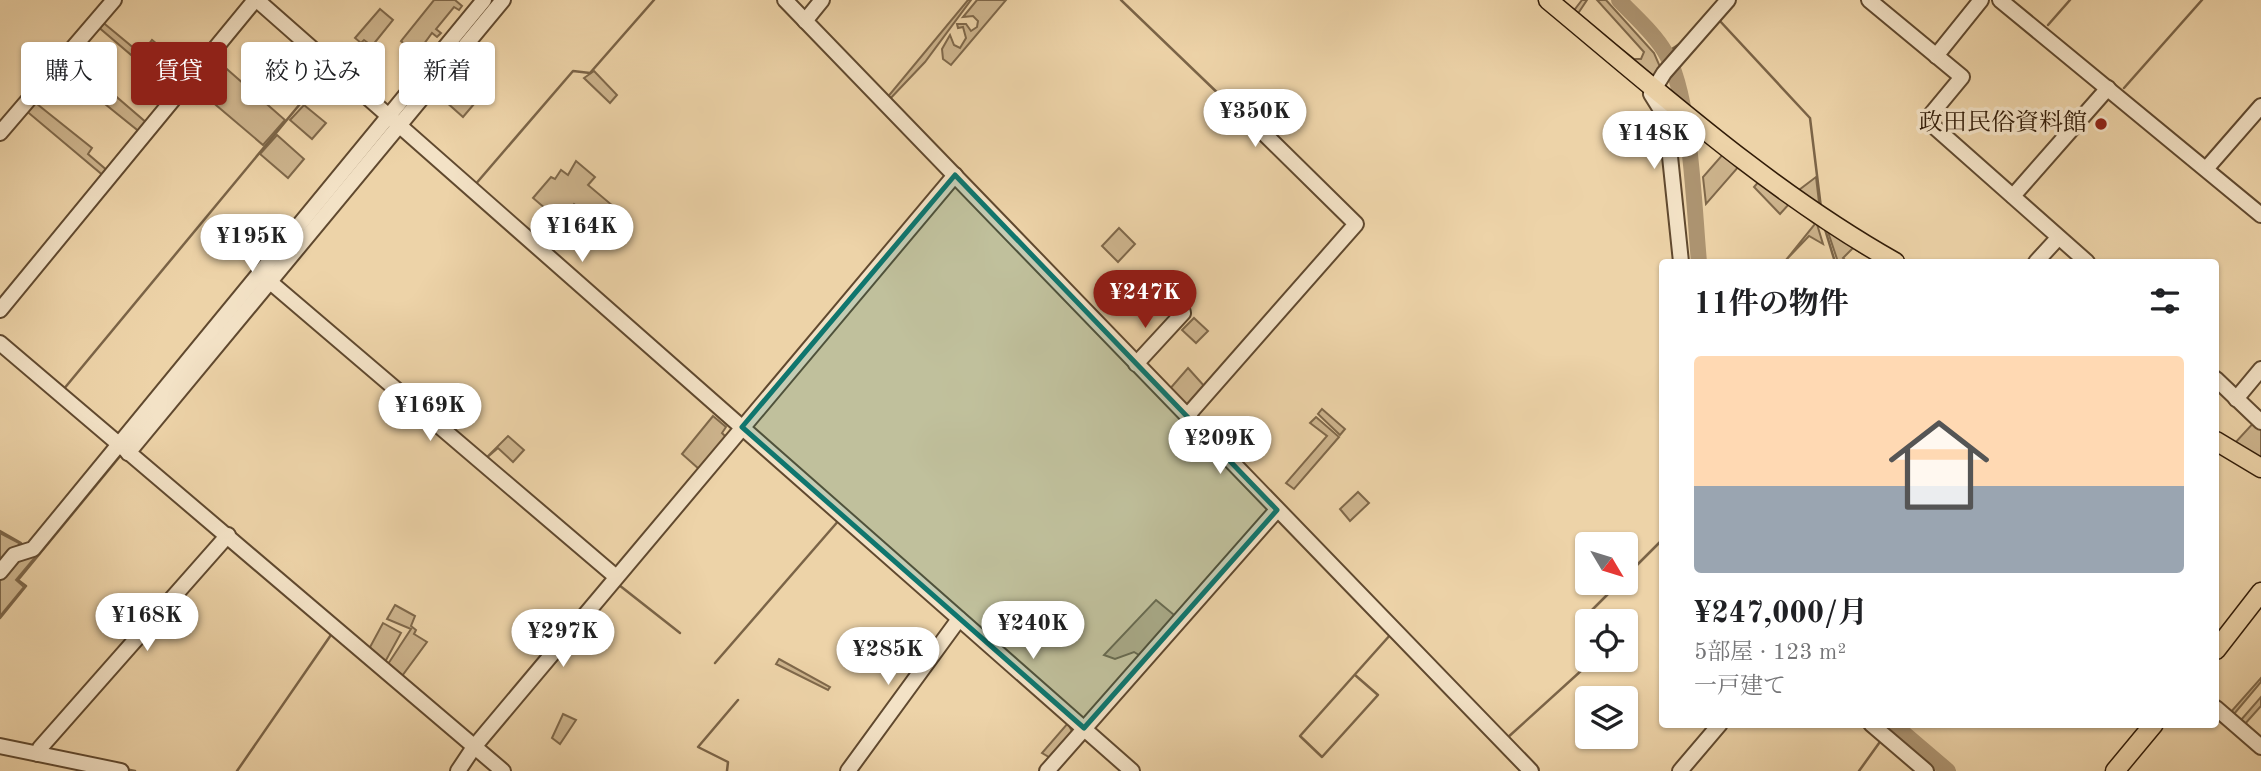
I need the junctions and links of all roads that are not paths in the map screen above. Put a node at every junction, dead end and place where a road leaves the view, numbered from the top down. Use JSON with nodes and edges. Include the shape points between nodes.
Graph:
{"nodes":[{"id":1,"x":114,"y":0,"type":"edge"},
{"id":2,"x":484,"y":0,"type":"edge"},
{"id":3,"x":503,"y":0,"type":"edge"},
{"id":4,"x":785,"y":0,"type":"edge"},
{"id":5,"x":822,"y":0,"type":"edge"},
{"id":6,"x":1548,"y":0,"type":"edge"},
{"id":7,"x":1728,"y":0,"type":"edge"},
{"id":8,"x":1869,"y":0,"type":"edge"},
{"id":9,"x":1981,"y":0,"type":"edge"},
{"id":10,"x":2000,"y":0,"type":"edge"},
{"id":11,"x":255,"y":1,"type":"edge"},
{"id":12,"x":805,"y":21,"type":"junction"},
{"id":13,"x":1937,"y":55,"type":"junction"},
{"id":14,"x":1660,"y":85,"type":"junction"},
{"id":15,"x":2108,"y":88,"type":"junction"},
{"id":16,"x":1231,"y":102,"type":"dead end"},
{"id":17,"x":2261,"y":106,"type":"edge"},
{"id":18,"x":395,"y":120,"type":"junction"},
{"id":19,"x":0,"y":133,"type":"edge"},
{"id":20,"x":2208,"y":167,"type":"junction"},
{"id":21,"x":953,"y":178,"type":"junction"},
{"id":22,"x":2013,"y":196,"type":"junction"},
{"id":23,"x":2261,"y":215,"type":"edge"},
{"id":24,"x":2058,"y":238,"type":"junction"},
{"id":25,"x":1681,"y":259,"type":"edge"},
{"id":26,"x":1890,"y":259,"type":"edge"},
{"id":27,"x":2039,"y":259,"type":"edge"},
{"id":28,"x":2083,"y":259,"type":"edge"},
{"id":29,"x":264,"y":278,"type":"junction"},
{"id":30,"x":1182,"y":309,"type":"dead end"},
{"id":31,"x":0,"y":310,"type":"edge"},
{"id":32,"x":0,"y":344,"type":"edge"},
{"id":33,"x":1136,"y":364,"type":"junction"},
{"id":34,"x":2261,"y":369,"type":"edge"},
{"id":35,"x":2219,"y":381,"type":"edge"},
{"id":36,"x":2238,"y":397,"type":"junction"},
{"id":37,"x":1187,"y":416,"type":"junction"},
{"id":38,"x":2261,"y":422,"type":"edge"},
{"id":39,"x":740,"y":430,"type":"junction"},
{"id":40,"x":2219,"y":443,"type":"edge"},
{"id":41,"x":125,"y":447,"type":"junction"},
{"id":42,"x":2261,"y":468,"type":"edge"},
{"id":43,"x":1275,"y":513,"type":"junction"},
{"id":44,"x":228,"y":536,"type":"junction"},
{"id":45,"x":0,"y":572,"type":"edge"},
{"id":46,"x":615,"y":576,"type":"junction"},
{"id":47,"x":2261,"y":592,"type":"edge"},
{"id":48,"x":957,"y":621,"type":"junction"},
{"id":49,"x":2219,"y":646,"type":"edge"},
{"id":50,"x":2219,"y":711,"type":"edge"},
{"id":51,"x":1717,"y":728,"type":"edge"},
{"id":52,"x":1876,"y":728,"type":"edge"},
{"id":53,"x":2151,"y":728,"type":"edge"},
{"id":54,"x":1082,"y":731,"type":"junction"},
{"id":55,"x":477,"y":744,"type":"junction"},
{"id":56,"x":0,"y":746,"type":"edge"},
{"id":57,"x":2261,"y":747,"type":"edge"},
{"id":58,"x":38,"y":752,"type":"junction"},
{"id":59,"x":121,"y":771,"type":"edge"},
{"id":60,"x":458,"y":771,"type":"edge"},
{"id":61,"x":503,"y":771,"type":"edge"},
{"id":62,"x":848,"y":771,"type":"edge"},
{"id":63,"x":1047,"y":771,"type":"edge"},
{"id":64,"x":1132,"y":771,"type":"edge"},
{"id":65,"x":1531,"y":771,"type":"edge"},
{"id":66,"x":1680,"y":771,"type":"edge"},
{"id":67,"x":1926,"y":771,"type":"edge"},
{"id":68,"x":2115,"y":771,"type":"edge"}],
"edges":[{"from":1,"to":19,"type":"street"},
{"from":2,"to":18,"type":"street"},
{"from":3,"to":18,"type":"street"},
{"from":4,"to":12,"type":"street"},
{"from":5,"to":12,"type":"street"},
{"from":6,"to":14,"type":"main road"},
{"from":7,"to":14,"type":"street","via":[[1681,52]]},
{"from":8,"to":13,"type":"street"},
{"from":9,"to":13,"type":"street"},
{"from":10,"to":15,"type":"street"},
{"from":11,"to":18,"type":"street"},
{"from":11,"to":31,"type":"street"},
{"from":12,"to":21,"type":"street"},
{"from":13,"to":22,"type":"street","via":[[1962,77],[1928,118],[1930,123]]},
{"from":14,"to":25,"type":"street","via":[[1651,94],[1666,118]]},
{"from":14,"to":26,"type":"main road","via":[[1763,176]]},
{"from":15,"to":20,"type":"street"},
{"from":15,"to":22,"type":"street"},
{"from":16,"to":37,"type":"street","via":[[1356,224]]},
{"from":17,"to":20,"type":"street"},
{"from":18,"to":29,"type":"street"},
{"from":18,"to":39,"type":"street"},
{"from":20,"to":23,"type":"street"},
{"from":21,"to":33,"type":"street"},
{"from":21,"to":39,"type":"street"},
{"from":22,"to":24,"type":"street"},
{"from":24,"to":27,"type":"street"},
{"from":24,"to":28,"type":"street"},
{"from":29,"to":41,"type":"street"},
{"from":29,"to":46,"type":"street"},
{"from":30,"to":33,"type":"street"},
{"from":32,"to":41,"type":"street"},
{"from":33,"to":37,"type":"street"},
{"from":34,"to":36,"type":"street"},
{"from":35,"to":36,"type":"street"},
{"from":36,"to":38,"type":"street"},
{"from":37,"to":43,"type":"street"},
{"from":39,"to":46,"type":"street"},
{"from":39,"to":48,"type":"street"},
{"from":40,"to":42,"type":"main road"},
{"from":41,"to":44,"type":"street"},
{"from":41,"to":45,"type":"street","via":[[33,549],[14,555]]},
{"from":43,"to":54,"type":"street"},
{"from":43,"to":65,"type":"street"},
{"from":44,"to":55,"type":"street"},
{"from":44,"to":58,"type":"street"},
{"from":46,"to":55,"type":"street"},
{"from":47,"to":49,"type":"main road"},
{"from":48,"to":54,"type":"street"},
{"from":48,"to":62,"type":"street"},
{"from":50,"to":57,"type":"street"},
{"from":51,"to":66,"type":"street"},
{"from":52,"to":67,"type":"street"},
{"from":53,"to":68,"type":"main road"},
{"from":54,"to":63,"type":"street"},
{"from":54,"to":64,"type":"street"},
{"from":55,"to":60,"type":"street"},
{"from":55,"to":61,"type":"street"},
{"from":56,"to":58,"type":"street"},
{"from":58,"to":59,"type":"street"}]}
